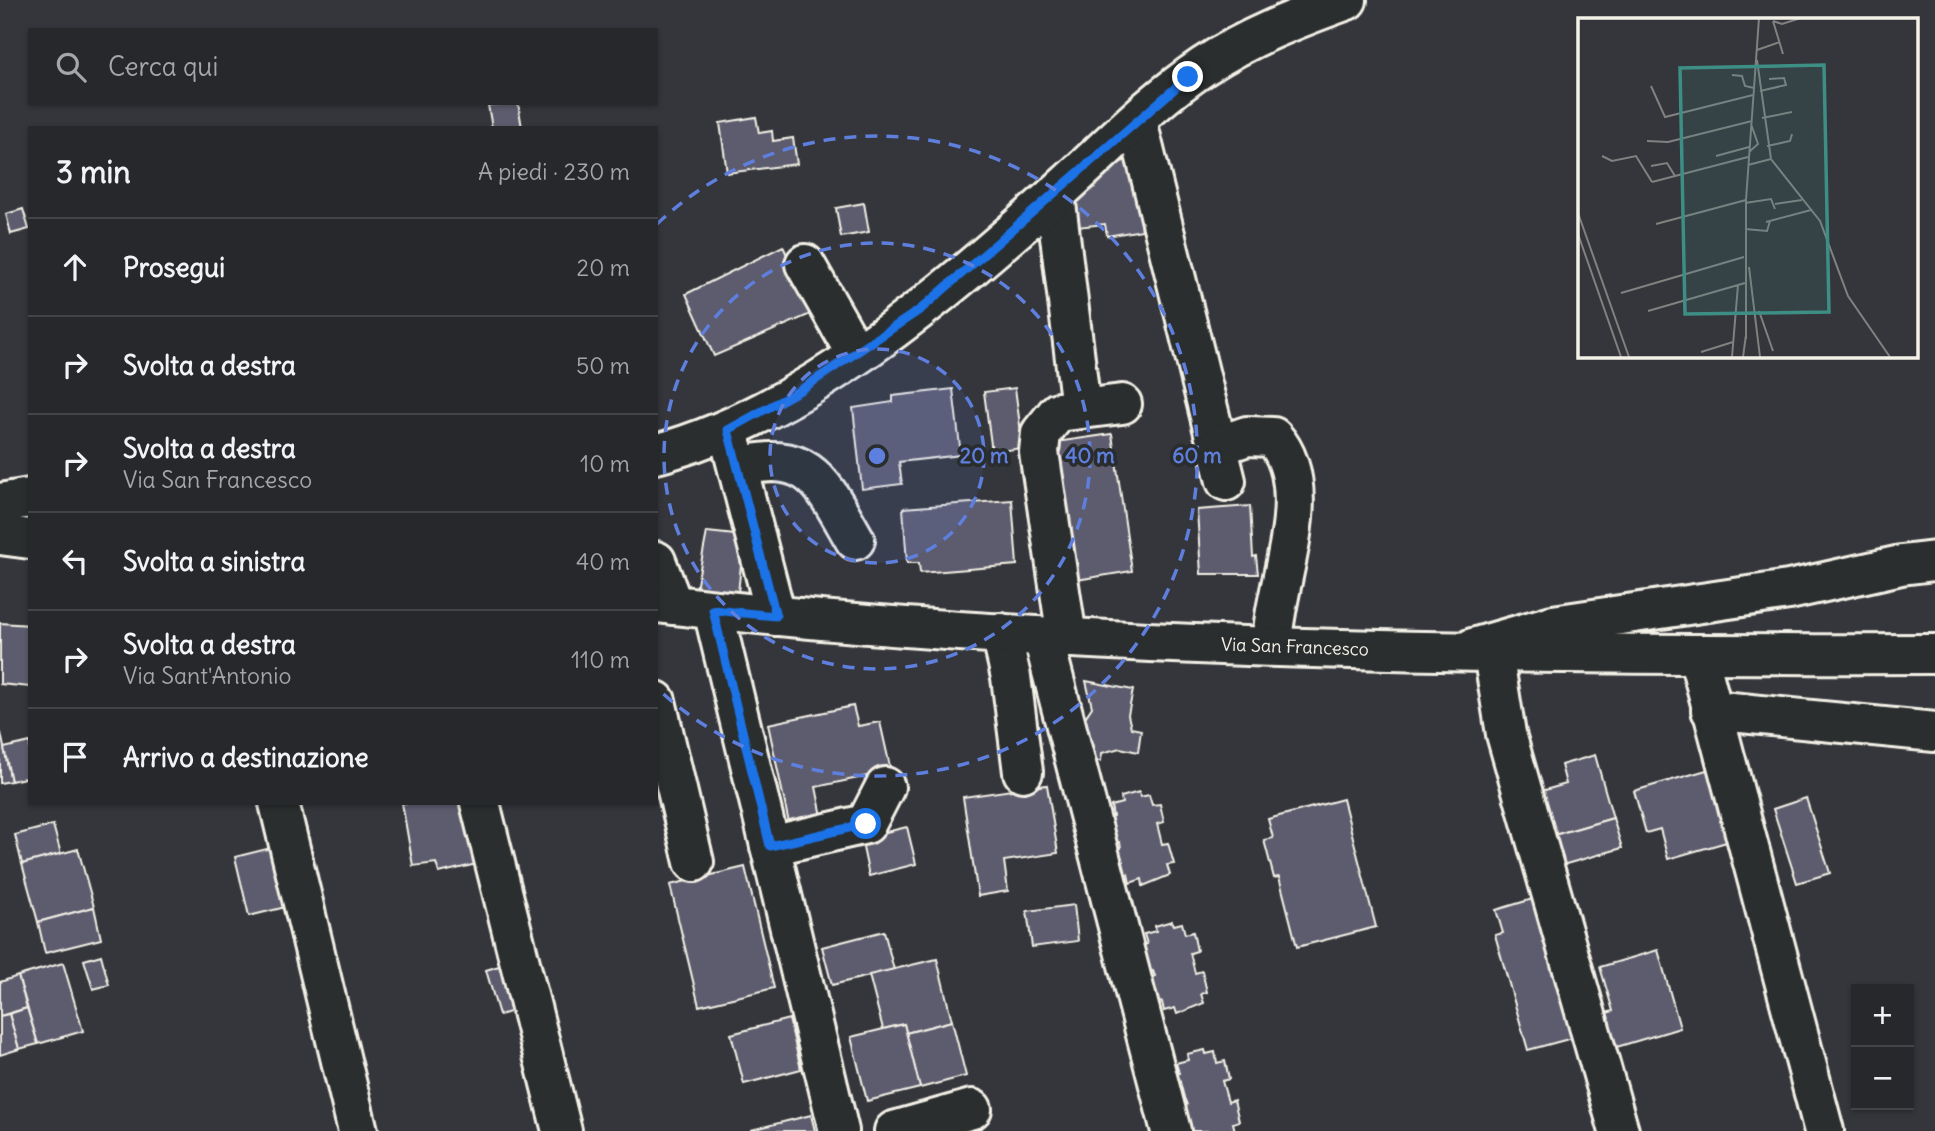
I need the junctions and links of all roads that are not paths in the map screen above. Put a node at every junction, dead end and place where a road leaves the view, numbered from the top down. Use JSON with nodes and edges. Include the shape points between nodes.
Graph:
{"nodes":[{"id":1,"x":1347,"y":0,"type":"edge"},
{"id":2,"x":1137,"y":121,"type":"junction"},
{"id":3,"x":1055,"y":195,"type":"junction"},
{"id":4,"x":806,"y":264,"type":"dead end"},
{"id":5,"x":856,"y":354,"type":"junction"},
{"id":6,"x":1122,"y":404,"type":"dead end"},
{"id":7,"x":1081,"y":408,"type":"junction"},
{"id":8,"x":728,"y":430,"type":"junction"},
{"id":9,"x":658,"y":453,"type":"edge"},
{"id":10,"x":738,"y":467,"type":"junction"},
{"id":11,"x":28,"y":498,"type":"edge"},
{"id":12,"x":0,"y":503,"type":"edge"},
{"id":13,"x":0,"y":535,"type":"edge"},
{"id":14,"x":1935,"y":538,"type":"edge"},
{"id":15,"x":28,"y":539,"type":"edge"},
{"id":16,"x":855,"y":540,"type":"dead end"},
{"id":17,"x":1918,"y":563,"type":"edge"},
{"id":18,"x":658,"y":572,"type":"edge"},
{"id":19,"x":664,"y":604,"type":"edge"},
{"id":20,"x":713,"y":610,"type":"junction"},
{"id":21,"x":776,"y":616,"type":"junction"},
{"id":22,"x":1001,"y":633,"type":"junction"},
{"id":23,"x":1055,"y":637,"type":"junction"},
{"id":24,"x":1272,"y":646,"type":"junction"},
{"id":25,"x":1455,"y":653,"type":"junction"},
{"id":26,"x":1493,"y":653,"type":"junction"},
{"id":27,"x":1698,"y":654,"type":"junction"},
{"id":28,"x":1935,"y":654,"type":"edge"},
{"id":29,"x":658,"y":709,"type":"edge"},
{"id":30,"x":1711,"y":710,"type":"junction"},
{"id":31,"x":1935,"y":732,"type":"edge"},
{"id":32,"x":1023,"y":772,"type":"dead end"},
{"id":33,"x":885,"y":787,"type":"dead end"},
{"id":34,"x":279,"y":805,"type":"edge"},
{"id":35,"x":480,"y":805,"type":"edge"},
{"id":36,"x":770,"y":846,"type":"junction"},
{"id":37,"x":694,"y":862,"type":"dead end"},
{"id":38,"x":972,"y":1109,"type":"dead end"},
{"id":39,"x":358,"y":1131,"type":"edge"},
{"id":40,"x":562,"y":1131,"type":"edge"},
{"id":41,"x":839,"y":1131,"type":"edge"},
{"id":42,"x":894,"y":1131,"type":"edge"},
{"id":43,"x":1171,"y":1131,"type":"edge"},
{"id":44,"x":1619,"y":1131,"type":"edge"},
{"id":45,"x":1824,"y":1131,"type":"edge"}],
"edges":[{"from":1,"to":2,"type":"street","via":[[1226,52]]},
{"from":2,"to":3,"type":"street"},
{"from":2,"to":24,"type":"street","via":[[1222,464],[1247,436],[1273,437],[1292,472],[1292,522],[1274,611]]},
{"from":3,"to":5,"type":"street","via":[[921,309]]},
{"from":3,"to":7,"type":"street"},
{"from":4,"to":5,"type":"street"},
{"from":5,"to":8,"type":"street"},
{"from":6,"to":7,"type":"street"},
{"from":7,"to":23,"type":"street","via":[[1058,412],[1045,425],[1039,441]]},
{"from":8,"to":9,"type":"street"},
{"from":8,"to":10,"type":"street"},
{"from":10,"to":16,"type":"street","via":[[774,461],[805,469],[822,484]]},
{"from":10,"to":21,"type":"street"},
{"from":11,"to":12,"type":"street"},
{"from":13,"to":15,"type":"street"},
{"from":14,"to":17,"type":"street"},
{"from":17,"to":25,"type":"street","via":[[1789,590],[1553,625]]},
{"from":18,"to":19,"type":"street"},
{"from":19,"to":20,"type":"street","name":"Via San Francesco"},
{"from":20,"to":21,"type":"street","name":"Via San Francesco"},
{"from":20,"to":36,"type":"street"},
{"from":21,"to":22,"type":"street","name":"Via San Francesco"},
{"from":22,"to":23,"type":"street","name":"Via San Francesco"},
{"from":22,"to":32,"type":"street","via":[[1012,677]]},
{"from":23,"to":24,"type":"street","name":"Via San Francesco"},
{"from":23,"to":43,"type":"street"},
{"from":24,"to":25,"type":"street","name":"Via San Francesco"},
{"from":25,"to":26,"type":"street","name":"Via San Francesco"},
{"from":26,"to":27,"type":"street","name":"Via San Francesco"},
{"from":26,"to":44,"type":"street","via":[[1506,734]]},
{"from":27,"to":28,"type":"street","name":"Via San Francesco"},
{"from":27,"to":30,"type":"street"},
{"from":29,"to":37,"type":"street"},
{"from":30,"to":31,"type":"street"},
{"from":30,"to":45,"type":"street"},
{"from":33,"to":36,"type":"street","via":[[866,824]]},
{"from":34,"to":39,"type":"street"},
{"from":35,"to":40,"type":"street"},
{"from":36,"to":41,"type":"street"},
{"from":38,"to":42,"type":"street"}]}
